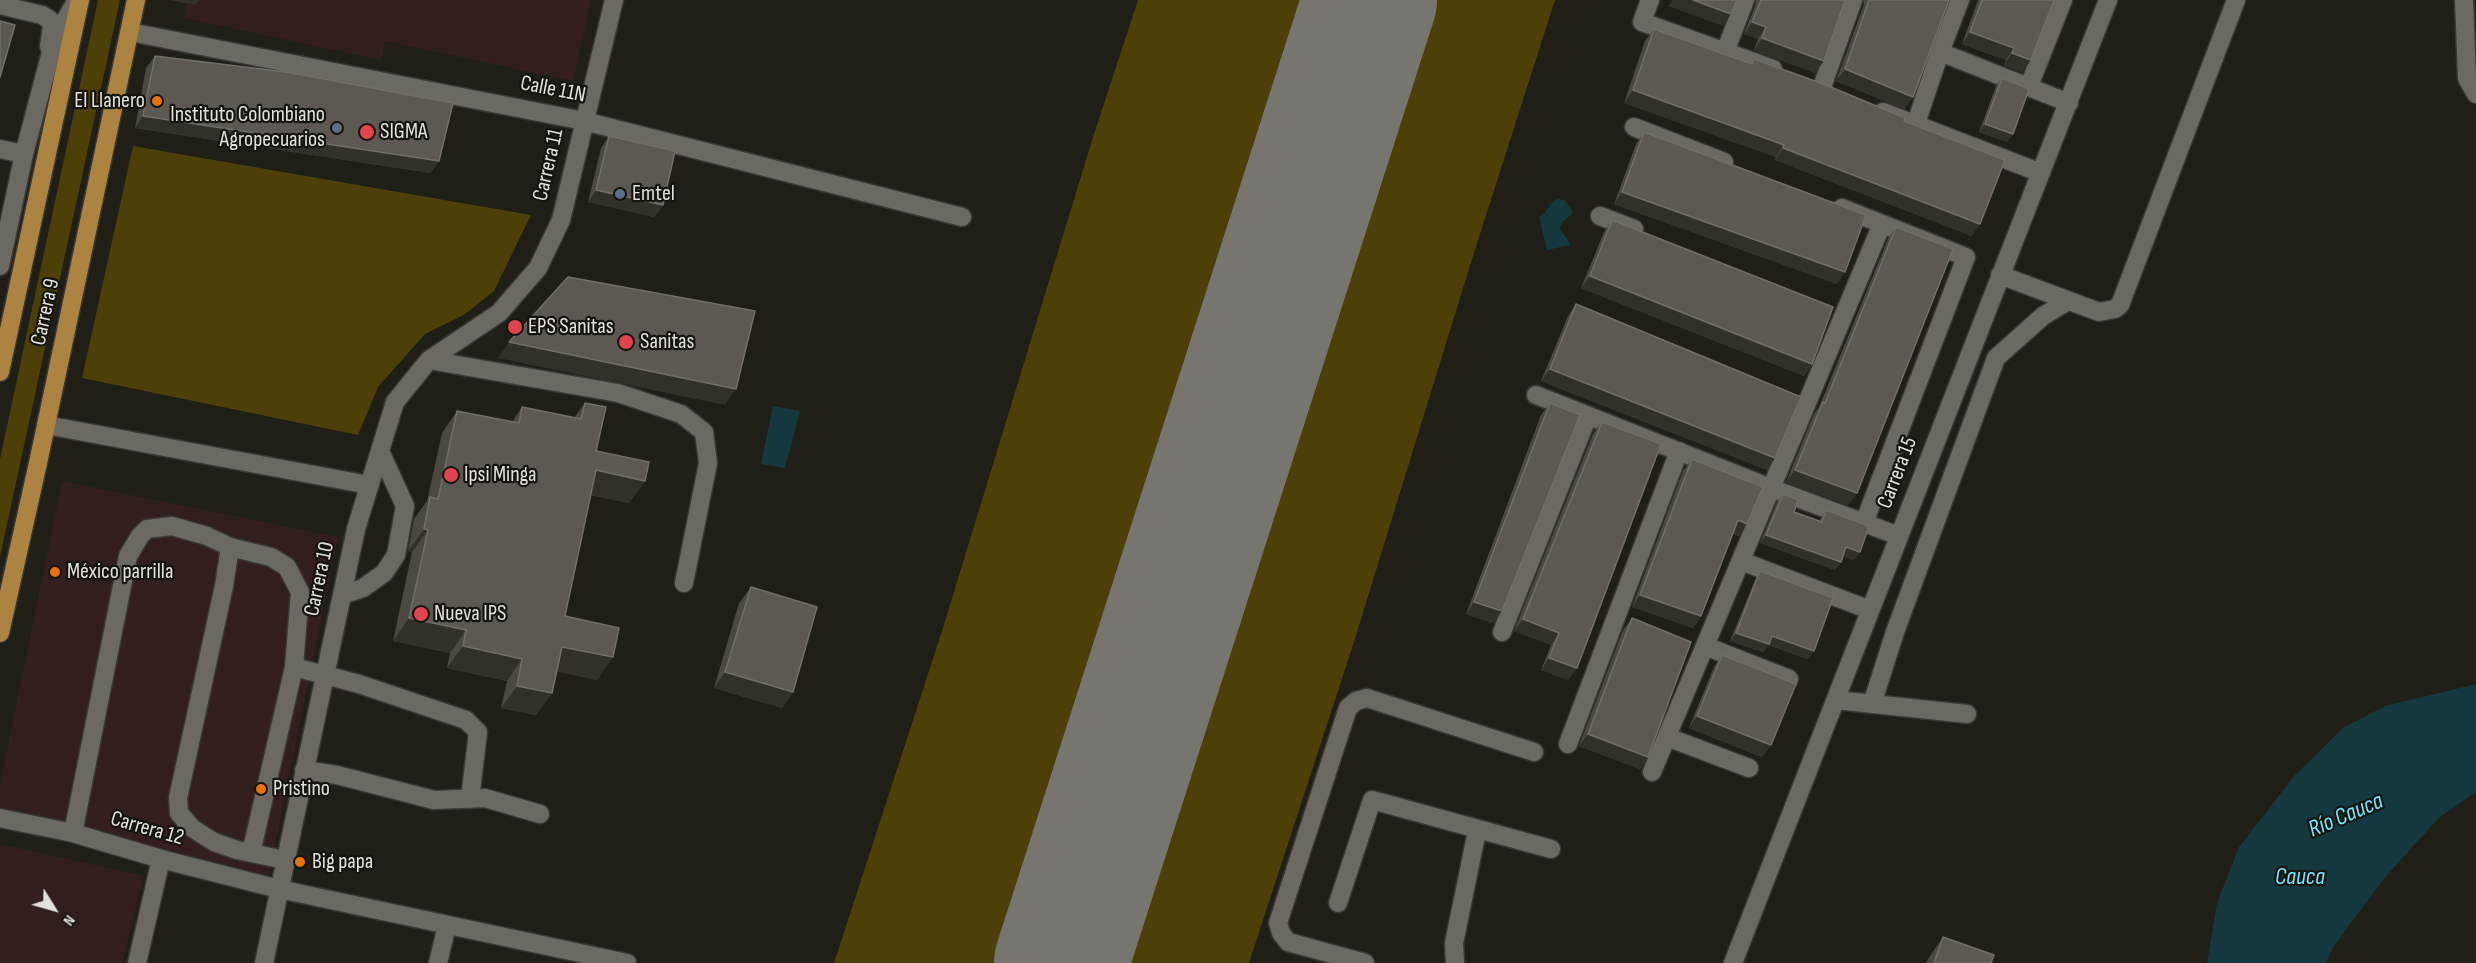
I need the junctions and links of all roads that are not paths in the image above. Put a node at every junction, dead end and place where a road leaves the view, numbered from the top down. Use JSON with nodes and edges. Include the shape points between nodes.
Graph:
{"nodes":[{"id":1,"x":79,"y":0,"type":"edge"},
{"id":2,"x":136,"y":0,"type":"edge"},
{"id":3,"x":614,"y":0,"type":"edge"},
{"id":4,"x":1650,"y":0,"type":"edge"},
{"id":5,"x":1745,"y":0,"type":"edge"},
{"id":6,"x":1853,"y":0,"type":"edge"},
{"id":7,"x":1960,"y":0,"type":"edge"},
{"id":8,"x":2063,"y":0,"type":"edge"},
{"id":9,"x":2108,"y":0,"type":"edge"},
{"id":10,"x":2236,"y":0,"type":"edge"},
{"id":11,"x":2464,"y":0,"type":"edge"},
{"id":12,"x":0,"y":5,"type":"edge"},
{"id":13,"x":130,"y":32,"type":"junction"},
{"id":14,"x":1725,"y":52,"type":"junction"},
{"id":15,"x":1940,"y":52,"type":"junction"},
{"id":16,"x":2029,"y":86,"type":"junction"},
{"id":17,"x":1822,"y":87,"type":"junction"},
{"id":18,"x":40,"y":90,"type":"junction"},
{"id":19,"x":2476,"y":94,"type":"edge"},
{"id":20,"x":1842,"y":95,"type":"edge"},
{"id":21,"x":2069,"y":103,"type":"junction"},
{"id":22,"x":1863,"y":104,"type":"edge"},
{"id":23,"x":584,"y":121,"type":"junction"},
{"id":24,"x":1915,"y":126,"type":"junction"},
{"id":25,"x":1634,"y":127,"type":"dead end"},
{"id":26,"x":0,"y":149,"type":"edge"},
{"id":27,"x":24,"y":154,"type":"junction"},
{"id":28,"x":1742,"y":169,"type":"edge"},
{"id":29,"x":2041,"y":173,"type":"junction"},
{"id":30,"x":1828,"y":203,"type":"edge"},
{"id":31,"x":1600,"y":216,"type":"dead end"},
{"id":32,"x":962,"y":218,"type":"dead end"},
{"id":33,"x":1882,"y":224,"type":"junction"},
{"id":34,"x":1656,"y":238,"type":"edge"},
{"id":35,"x":0,"y":266,"type":"edge"},
{"id":36,"x":538,"y":268,"type":"joint"},
{"id":37,"x":2000,"y":274,"type":"junction"},
{"id":38,"x":2068,"y":301,"type":"junction"},
{"id":39,"x":1823,"y":304,"type":"edge"},
{"id":40,"x":1845,"y":312,"type":"junction"},
{"id":41,"x":429,"y":360,"type":"junction"},
{"id":42,"x":0,"y":372,"type":"edge"},
{"id":43,"x":1536,"y":394,"type":"dead end"},
{"id":44,"x":1588,"y":416,"type":"junction"},
{"id":45,"x":46,"y":425,"type":"junction"},
{"id":46,"x":380,"y":451,"type":"junction"},
{"id":47,"x":1679,"y":452,"type":"junction"},
{"id":48,"x":369,"y":485,"type":"junction"},
{"id":49,"x":1771,"y":488,"type":"junction"},
{"id":50,"x":1864,"y":523,"type":"junction"},
{"id":51,"x":1899,"y":536,"type":"junction"},
{"id":52,"x":230,"y":547,"type":"junction"},
{"id":53,"x":1741,"y":561,"type":"junction"},
{"id":54,"x":684,"y":583,"type":"dead end"},
{"id":55,"x":342,"y":595,"type":"junction"},
{"id":56,"x":1870,"y":610,"type":"junction"},
{"id":57,"x":1502,"y":632,"type":"dead end"},
{"id":58,"x":0,"y":633,"type":"edge"},
{"id":59,"x":1705,"y":646,"type":"junction"},
{"id":60,"x":294,"y":667,"type":"junction"},
{"id":61,"x":325,"y":676,"type":"junction"},
{"id":62,"x":1789,"y":680,"type":"edge"},
{"id":63,"x":1836,"y":700,"type":"junction"},
{"id":64,"x":1872,"y":704,"type":"junction"},
{"id":65,"x":1967,"y":714,"type":"dead end"},
{"id":66,"x":1667,"y":737,"type":"junction"},
{"id":67,"x":1568,"y":744,"type":"dead end"},
{"id":68,"x":1534,"y":752,"type":"dead end"},
{"id":69,"x":1749,"y":768,"type":"dead end"},
{"id":70,"x":304,"y":770,"type":"junction"},
{"id":71,"x":1652,"y":772,"type":"dead end"},
{"id":72,"x":470,"y":799,"type":"junction"},
{"id":73,"x":540,"y":814,"type":"dead end"},
{"id":74,"x":0,"y":818,"type":"edge"},
{"id":75,"x":1477,"y":831,"type":"junction"},
{"id":76,"x":73,"y":833,"type":"junction"},
{"id":77,"x":1551,"y":849,"type":"dead end"},
{"id":78,"x":251,"y":853,"type":"junction"},
{"id":79,"x":161,"y":859,"type":"junction"},
{"id":80,"x":285,"y":860,"type":"junction"},
{"id":81,"x":279,"y":889,"type":"junction"},
{"id":82,"x":1338,"y":903,"type":"dead end"},
{"id":83,"x":447,"y":925,"type":"junction"},
{"id":84,"x":603,"y":961,"type":"edge"},
{"id":85,"x":137,"y":963,"type":"edge"},
{"id":86,"x":264,"y":963,"type":"edge"},
{"id":87,"x":438,"y":963,"type":"edge"},
{"id":88,"x":627,"y":963,"type":"edge"},
{"id":89,"x":1365,"y":963,"type":"edge"},
{"id":90,"x":1455,"y":963,"type":"edge"},
{"id":91,"x":1733,"y":963,"type":"edge"}],
"edges":[{"from":1,"to":18,"type":"street","via":[[63,24]]},
{"from":1,"to":42,"type":"main road","name":"Carrera 9"},
{"from":2,"to":13,"type":"main road","name":"Carrera 9"},
{"from":3,"to":23,"type":"street","name":"Carrera 11"},
{"from":4,"to":14,"type":"street","via":[[1642,22]]},
{"from":5,"to":14,"type":"street"},
{"from":6,"to":17,"type":"street"},
{"from":7,"to":15,"type":"street"},
{"from":8,"to":16,"type":"street"},
{"from":9,"to":21,"type":"street","name":"Carrera 15"},
{"from":10,"to":38,"type":"street","via":[[2124,299],[2115,309],[2099,312]]},
{"from":11,"to":19,"type":"street","via":[[2467,78]]},
{"from":12,"to":18,"type":"street","via":[[50,20]]},
{"from":13,"to":23,"type":"street","name":"Calle 11N"},
{"from":13,"to":45,"type":"main road","name":"Carrera 9"},
{"from":14,"to":17,"type":"street"},
{"from":15,"to":16,"type":"street"},
{"from":15,"to":24,"type":"street"},
{"from":16,"to":21,"type":"street"},
{"from":17,"to":20,"type":"street"},
{"from":18,"to":27,"type":"street"},
{"from":21,"to":29,"type":"street","name":"Carrera 15"},
{"from":22,"to":24,"type":"street"},
{"from":23,"to":32,"type":"street","name":"Calle 11N"},
{"from":23,"to":36,"type":"street","name":"Carrera 11","via":[[561,220]]},
{"from":24,"to":29,"type":"street"},
{"from":25,"to":28,"type":"street"},
{"from":26,"to":27,"type":"street"},
{"from":27,"to":35,"type":"street"},
{"from":29,"to":37,"type":"street","name":"Carrera 15"},
{"from":30,"to":33,"type":"street"},
{"from":31,"to":34,"type":"street"},
{"from":33,"to":40,"type":"street"},
{"from":33,"to":50,"type":"street","via":[[1966,256]]},
{"from":36,"to":41,"type":"street","name":"Carrera 10","via":[[499,313]]},
{"from":37,"to":38,"type":"street"},
{"from":37,"to":51,"type":"street","name":"Carrera 15"},
{"from":38,"to":64,"type":"street","via":[[2043,316],[1996,358]]},
{"from":39,"to":40,"type":"street"},
{"from":40,"to":49,"type":"street","via":[[1802,400]]},
{"from":41,"to":46,"type":"street","name":"Carrera 10","via":[[395,402]]},
{"from":41,"to":54,"type":"street","via":[[618,393],[681,414],[704,432],[708,463]]},
{"from":43,"to":44,"type":"street"},
{"from":44,"to":47,"type":"street"},
{"from":44,"to":57,"type":"street"},
{"from":45,"to":48,"type":"street"},
{"from":45,"to":58,"type":"main road","name":"Carrera 9"},
{"from":46,"to":48,"type":"street","name":"Carrera 10"},
{"from":46,"to":55,"type":"street","via":[[405,506],[396,555],[384,573],[363,588]]},
{"from":47,"to":49,"type":"street"},
{"from":47,"to":67,"type":"street"},
{"from":48,"to":55,"type":"street","name":"Carrera 10"},
{"from":49,"to":50,"type":"street"},
{"from":49,"to":53,"type":"street"},
{"from":50,"to":51,"type":"street"},
{"from":51,"to":56,"type":"street","name":"Carrera 15"},
{"from":52,"to":60,"type":"street","via":[[271,557],[287,567],[300,592]]},
{"from":52,"to":76,"type":"street","via":[[172,526],[147,530],[128,556]]},
{"from":52,"to":78,"type":"street","via":[[178,798],[179,813],[192,828],[214,842]]},
{"from":53,"to":56,"type":"street"},
{"from":53,"to":59,"type":"street"},
{"from":55,"to":61,"type":"street","name":"Carrera 10"},
{"from":56,"to":63,"type":"street","name":"Carrera 15"},
{"from":59,"to":62,"type":"street"},
{"from":59,"to":66,"type":"street"},
{"from":60,"to":61,"type":"street"},
{"from":60,"to":78,"type":"street"},
{"from":61,"to":70,"type":"street","name":"Carrera 10"},
{"from":61,"to":72,"type":"street","via":[[466,720],[478,732]]},
{"from":63,"to":64,"type":"street"},
{"from":63,"to":91,"type":"street","name":"Carrera 15"},
{"from":64,"to":65,"type":"street"},
{"from":66,"to":69,"type":"street"},
{"from":66,"to":71,"type":"street"},
{"from":68,"to":89,"type":"street","via":[[1367,698],[1348,708],[1278,923],[1288,942]]},
{"from":70,"to":72,"type":"street","via":[[434,800]]},
{"from":70,"to":80,"type":"street","name":"Carrera 10"},
{"from":72,"to":73,"type":"street","via":[[485,798]]},
{"from":74,"to":76,"type":"street","name":"Carrera 12"},
{"from":75,"to":77,"type":"street"},
{"from":75,"to":82,"type":"street","via":[[1372,800]]},
{"from":75,"to":90,"type":"street","via":[[1455,943]]},
{"from":76,"to":79,"type":"street","name":"Carrera 12"},
{"from":78,"to":80,"type":"street"},
{"from":79,"to":81,"type":"street","name":"Carrera 12"},
{"from":79,"to":85,"type":"street"},
{"from":80,"to":81,"type":"street","name":"Carrera 10"},
{"from":81,"to":83,"type":"street","name":"Carrera 12"},
{"from":81,"to":86,"type":"street","name":"Carrera 10"},
{"from":83,"to":84,"type":"street","name":"Carrera 12"},
{"from":83,"to":87,"type":"street"},
{"from":84,"to":88,"type":"street","name":"Carrera 12"}]}
